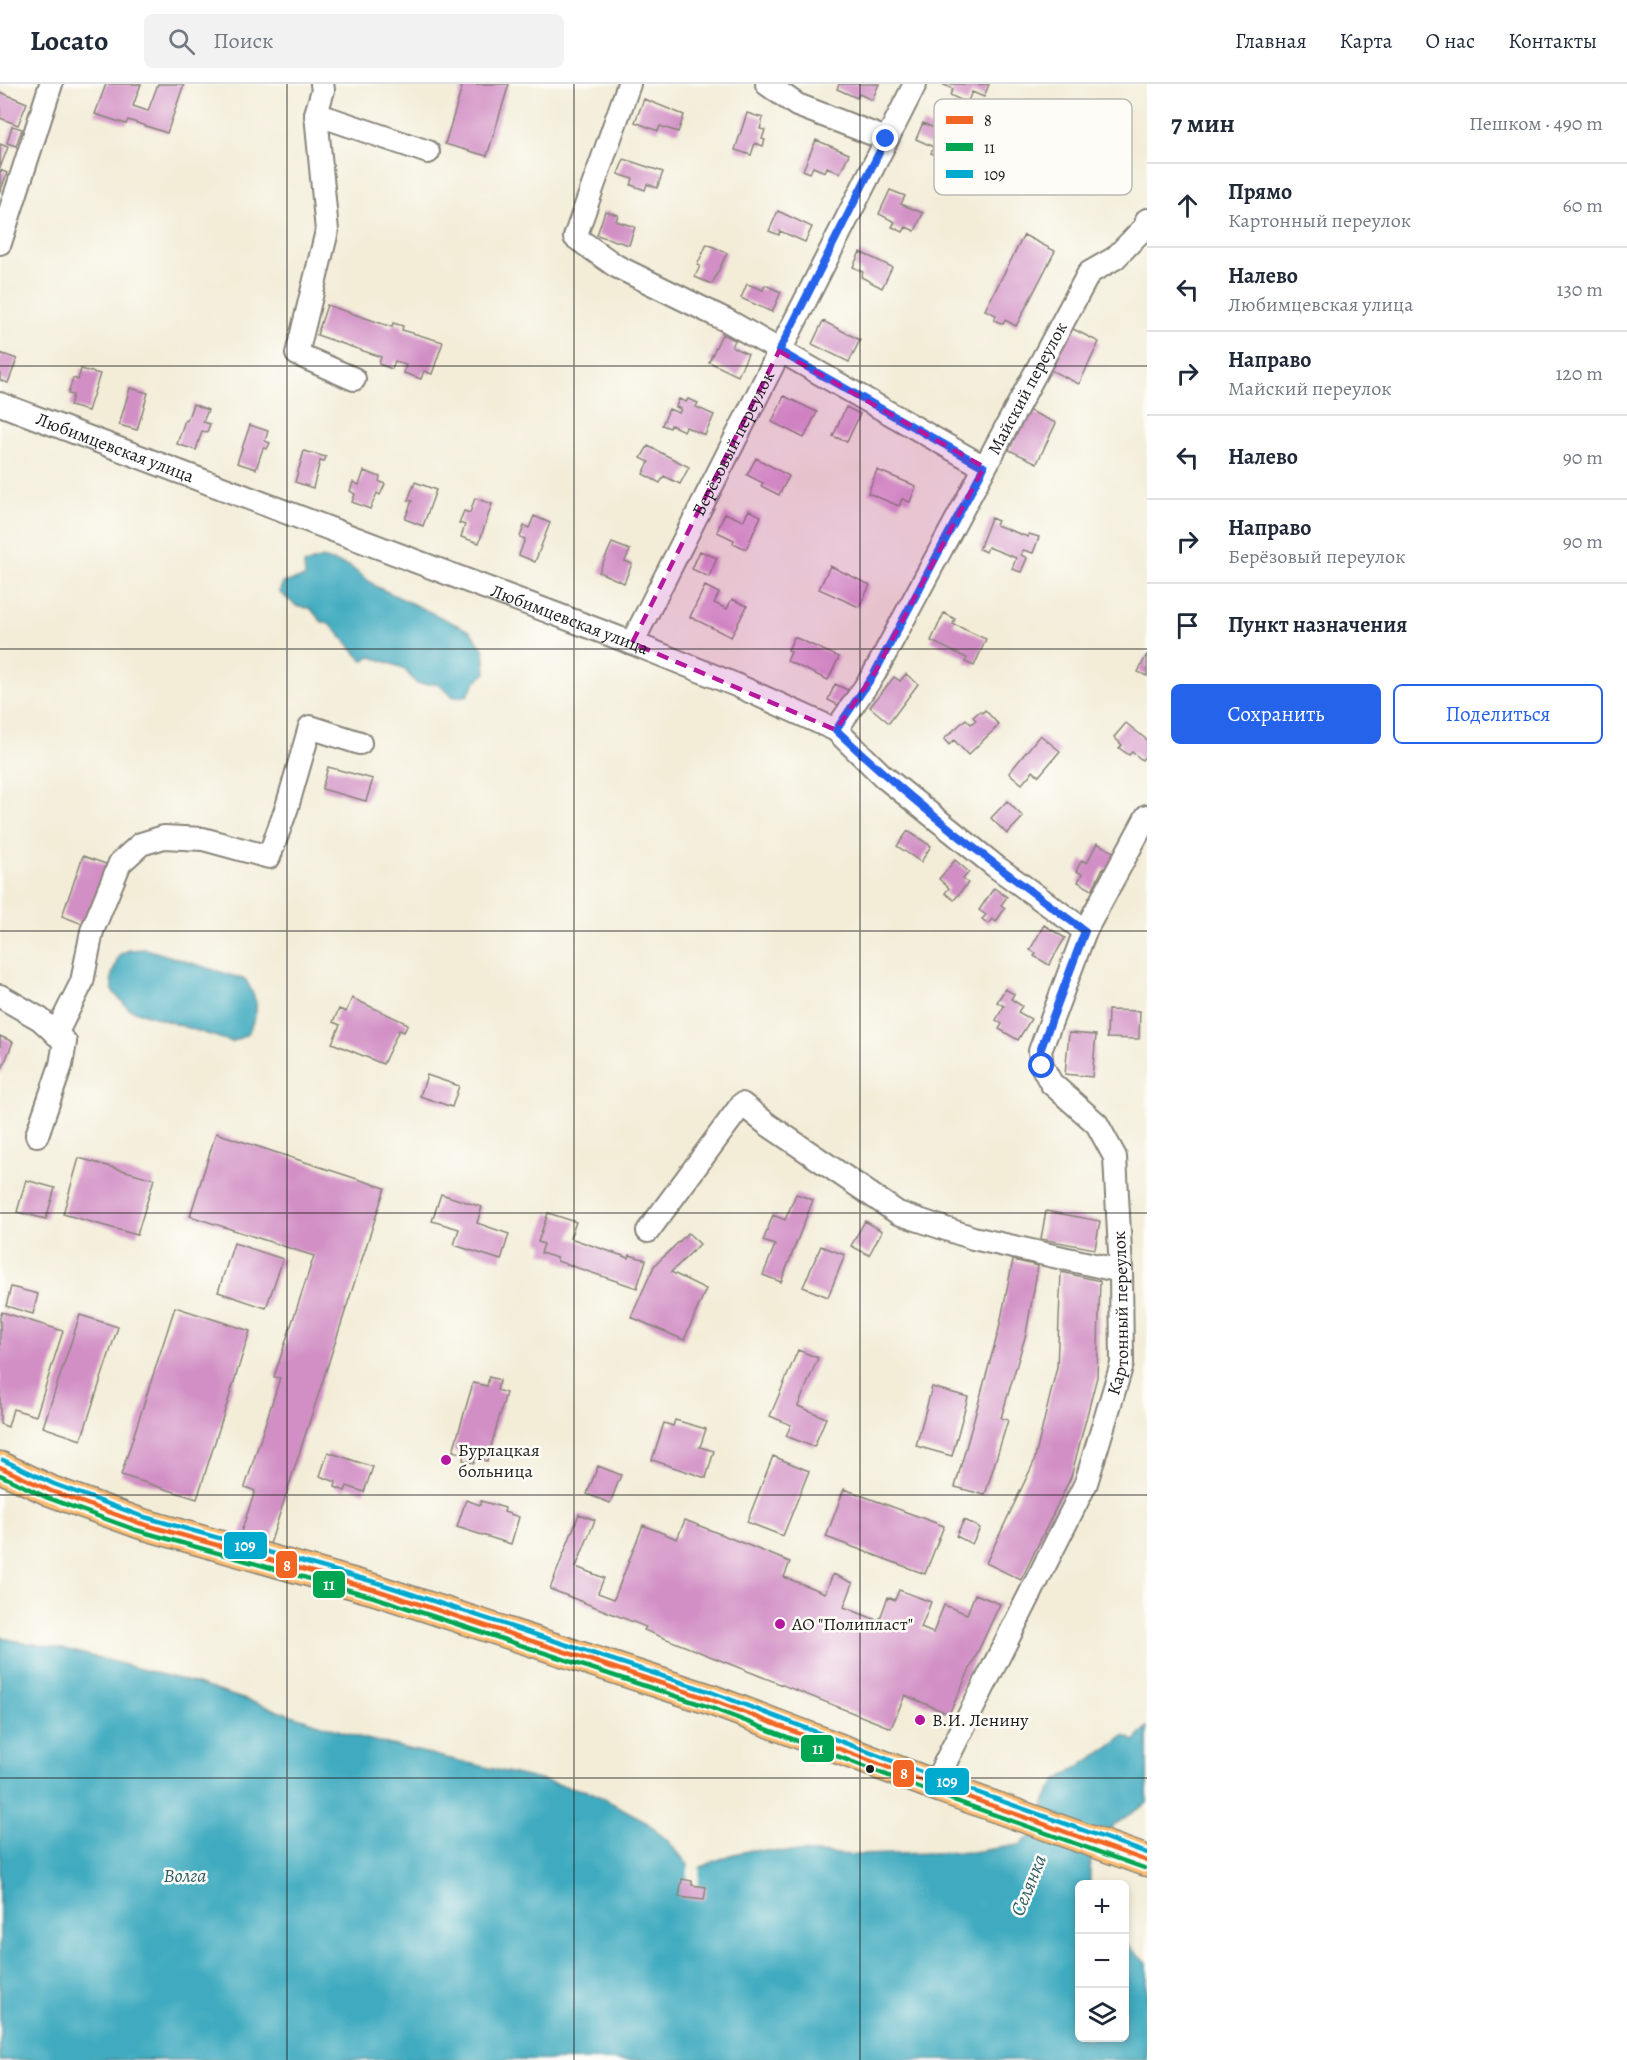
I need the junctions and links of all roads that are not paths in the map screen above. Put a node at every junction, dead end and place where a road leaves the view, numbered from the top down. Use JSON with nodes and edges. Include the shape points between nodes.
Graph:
{"nodes":[{"id":1,"x":51,"y":84,"type":"edge"},
{"id":2,"x":322,"y":84,"type":"edge"},
{"id":3,"x":629,"y":84,"type":"edge"},
{"id":4,"x":766,"y":84,"type":"edge"},
{"id":5,"x":915,"y":84,"type":"edge"},
{"id":6,"x":316,"y":114,"type":"junction"},
{"id":7,"x":886,"y":139,"type":"junction"},
{"id":8,"x":428,"y":152,"type":"dead end"},
{"id":9,"x":1147,"y":220,"type":"edge"},
{"id":10,"x":0,"y":243,"type":"edge"},
{"id":11,"x":779,"y":351,"type":"junction"},
{"id":12,"x":354,"y":379,"type":"dead end"},
{"id":13,"x":0,"y":404,"type":"edge"},
{"id":14,"x":984,"y":467,"type":"junction"},
{"id":15,"x":632,"y":644,"type":"junction"},
{"id":16,"x":836,"y":730,"type":"junction"},
{"id":17,"x":360,"y":742,"type":"dead end"},
{"id":18,"x":1147,"y":816,"type":"edge"},
{"id":19,"x":1085,"y":931,"type":"junction"},
{"id":20,"x":0,"y":996,"type":"edge"},
{"id":21,"x":56,"y":1034,"type":"junction"},
{"id":22,"x":37,"y":1135,"type":"dead end"},
{"id":23,"x":648,"y":1231,"type":"dead end"},
{"id":24,"x":1121,"y":1271,"type":"junction"},
{"id":25,"x":0,"y":1467,"type":"edge"},
{"id":26,"x":934,"y":1785,"type":"junction"},
{"id":27,"x":1139,"y":1858,"type":"edge"}],
"edges":[{"from":1,"to":10,"type":"street"},
{"from":2,"to":6,"type":"street"},
{"from":3,"to":11,"type":"street","via":[[575,237],[616,266],[728,321]]},
{"from":4,"to":7,"type":"street","via":[[797,105]]},
{"from":5,"to":7,"type":"street","name":"Берёзовый переулок"},
{"from":6,"to":8,"type":"street"},
{"from":6,"to":12,"type":"street","via":[[327,231],[297,354]]},
{"from":7,"to":11,"type":"street","name":"Берёзовый переулок"},
{"from":9,"to":14,"type":"street","name":"Майский переулок","via":[[1146,226],[1115,258],[1089,273]]},
{"from":11,"to":14,"type":"street"},
{"from":11,"to":15,"type":"street","name":"Берёзовый переулок"},
{"from":13,"to":15,"type":"street","name":"Любимцевская улица"},
{"from":14,"to":16,"type":"street","name":"Майский переулок","via":[[874,674]]},
{"from":15,"to":16,"type":"street","name":"Любимцевская улица"},
{"from":16,"to":19,"type":"street","name":"Любимцевская улица","via":[[884,776]]},
{"from":17,"to":21,"type":"street","via":[[310,727],[269,857],[203,839],[164,837],[141,844],[120,863],[92,931],[82,982]]},
{"from":18,"to":19,"type":"street","name":"Картонный переулок"},
{"from":19,"to":24,"type":"street","name":"Картонный переулок","via":[[1040,1051],[1051,1083],[1097,1124],[1115,1158]]},
{"from":20,"to":21,"type":"street","via":[[40,1019]]},
{"from":21,"to":22,"type":"street","via":[[65,1042],[61,1065]]},
{"from":23,"to":24,"type":"street","via":[[742,1104],[898,1213],[973,1238]]},
{"from":24,"to":26,"type":"street","name":"Картонный переулок","via":[[1122,1364],[1086,1483]]},
{"from":25,"to":26,"type":"main road","via":[[51,1491],[139,1523],[376,1590],[708,1699]]},
{"from":26,"to":27,"type":"main road"}]}
